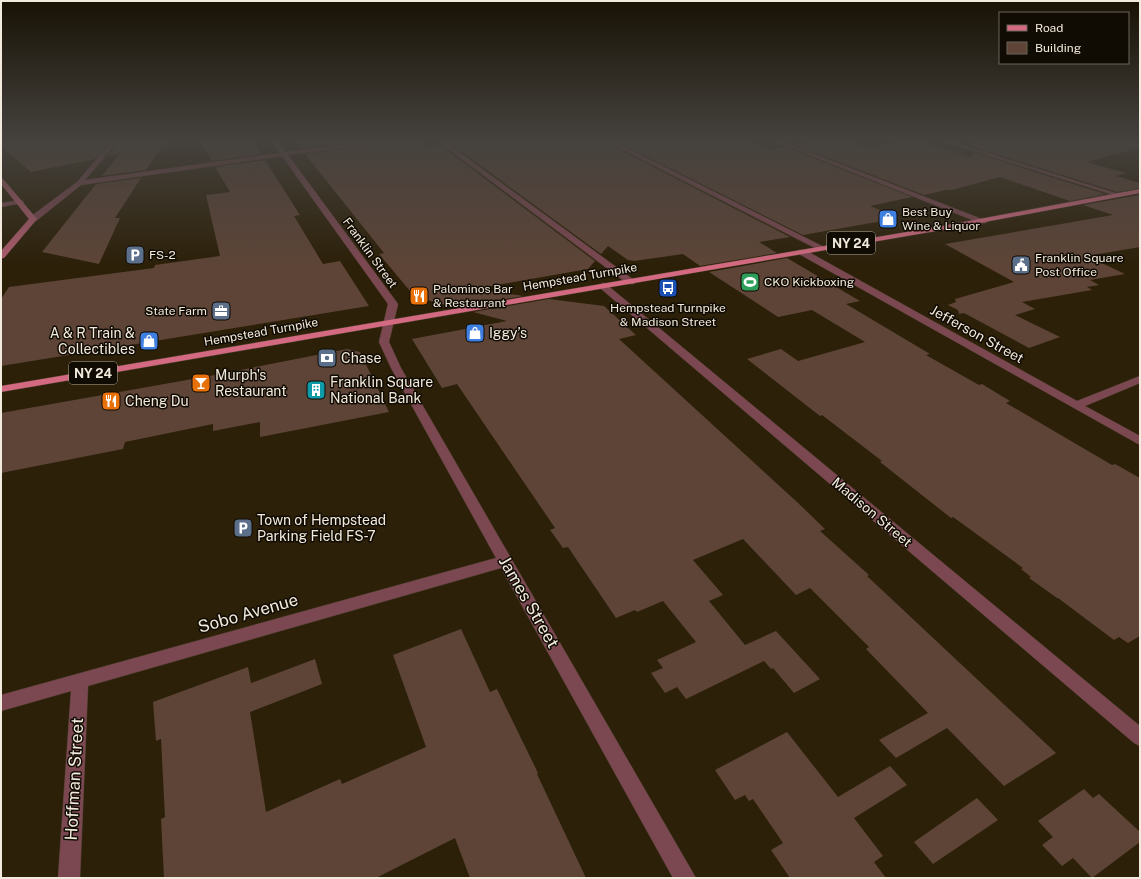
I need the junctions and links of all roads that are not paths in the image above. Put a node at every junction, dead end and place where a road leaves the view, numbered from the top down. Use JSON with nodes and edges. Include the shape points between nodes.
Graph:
{"nodes":[{"id":1,"x":3,"y":182,"type":"edge"},
{"id":2,"x":86,"y":182,"type":"edge"},
{"id":3,"x":304,"y":182,"type":"edge"},
{"id":4,"x":496,"y":182,"type":"edge"},
{"id":5,"x":691,"y":182,"type":"edge"},
{"id":6,"x":883,"y":182,"type":"edge"},
{"id":7,"x":1077,"y":182,"type":"edge"},
{"id":8,"x":79,"y":183,"type":"joint"},
{"id":9,"x":1140,"y":191,"type":"edge"},
{"id":10,"x":1119,"y":195,"type":"junction"},
{"id":11,"x":21,"y":202,"type":"junction"},
{"id":12,"x":1,"y":205,"type":"edge"},
{"id":13,"x":33,"y":219,"type":"junction"},
{"id":14,"x":983,"y":221,"type":"junction"},
{"id":15,"x":822,"y":248,"type":"junction"},
{"id":16,"x":802,"y":252,"type":"junction"},
{"id":17,"x":1,"y":256,"type":"edge"},
{"id":18,"x":631,"y":282,"type":"junction"},
{"id":19,"x":603,"y":286,"type":"junction"},
{"id":20,"x":388,"y":324,"type":"junction"},
{"id":21,"x":1140,"y":380,"type":"edge"},
{"id":22,"x":1,"y":389,"type":"edge"},
{"id":23,"x":1077,"y":406,"type":"junction"},
{"id":24,"x":1140,"y":441,"type":"edge"},
{"id":25,"x":505,"y":561,"type":"junction"},
{"id":26,"x":80,"y":681,"type":"junction"},
{"id":27,"x":1,"y":703,"type":"edge"},
{"id":28,"x":1140,"y":737,"type":"edge"},
{"id":29,"x":69,"y":878,"type":"edge"},
{"id":30,"x":685,"y":878,"type":"edge"}],
"edges":[{"from":1,"to":11,"type":"main road"},
{"from":2,"to":8,"type":"street"},
{"from":3,"to":20,"type":"street","name":"Franklin Street","via":[[393,304]]},
{"from":4,"to":18,"type":"street"},
{"from":5,"to":15,"type":"street"},
{"from":6,"to":14,"type":"street"},
{"from":7,"to":10,"type":"street"},
{"from":8,"to":13,"type":"street"},
{"from":9,"to":10,"type":"main road","name":"Hempstead Turnpike","number":"NY 24"},
{"from":10,"to":14,"type":"main road","name":"Hempstead Turnpike","number":"NY 24"},
{"from":11,"to":12,"type":"street"},
{"from":11,"to":13,"type":"main road"},
{"from":13,"to":17,"type":"main road"},
{"from":14,"to":15,"type":"main road","name":"Hempstead Turnpike","number":"NY 24"},
{"from":15,"to":16,"type":"main road","name":"Hempstead Turnpike","number":"NY 24"},
{"from":16,"to":18,"type":"main road","name":"Hempstead Turnpike","number":"NY 24"},
{"from":16,"to":23,"type":"street","name":"Jefferson Street"},
{"from":18,"to":19,"type":"main road","name":"Hempstead Turnpike","number":"NY 24"},
{"from":19,"to":20,"type":"main road","name":"Hempstead Turnpike","number":"NY 24"},
{"from":19,"to":28,"type":"street","name":"Madison Street"},
{"from":20,"to":22,"type":"main road","name":"Hempstead Turnpike","number":"NY 24"},
{"from":20,"to":25,"type":"street","name":"James Street","via":[[384,342],[396,368]]},
{"from":21,"to":23,"type":"street"},
{"from":23,"to":24,"type":"street","name":"Jefferson Street"},
{"from":25,"to":26,"type":"street","name":"Sobo Avenue"},
{"from":25,"to":30,"type":"street","name":"James Street"},
{"from":26,"to":27,"type":"street","name":"Sobo Avenue"},
{"from":26,"to":29,"type":"street","name":"Hoffman Street"}]}
